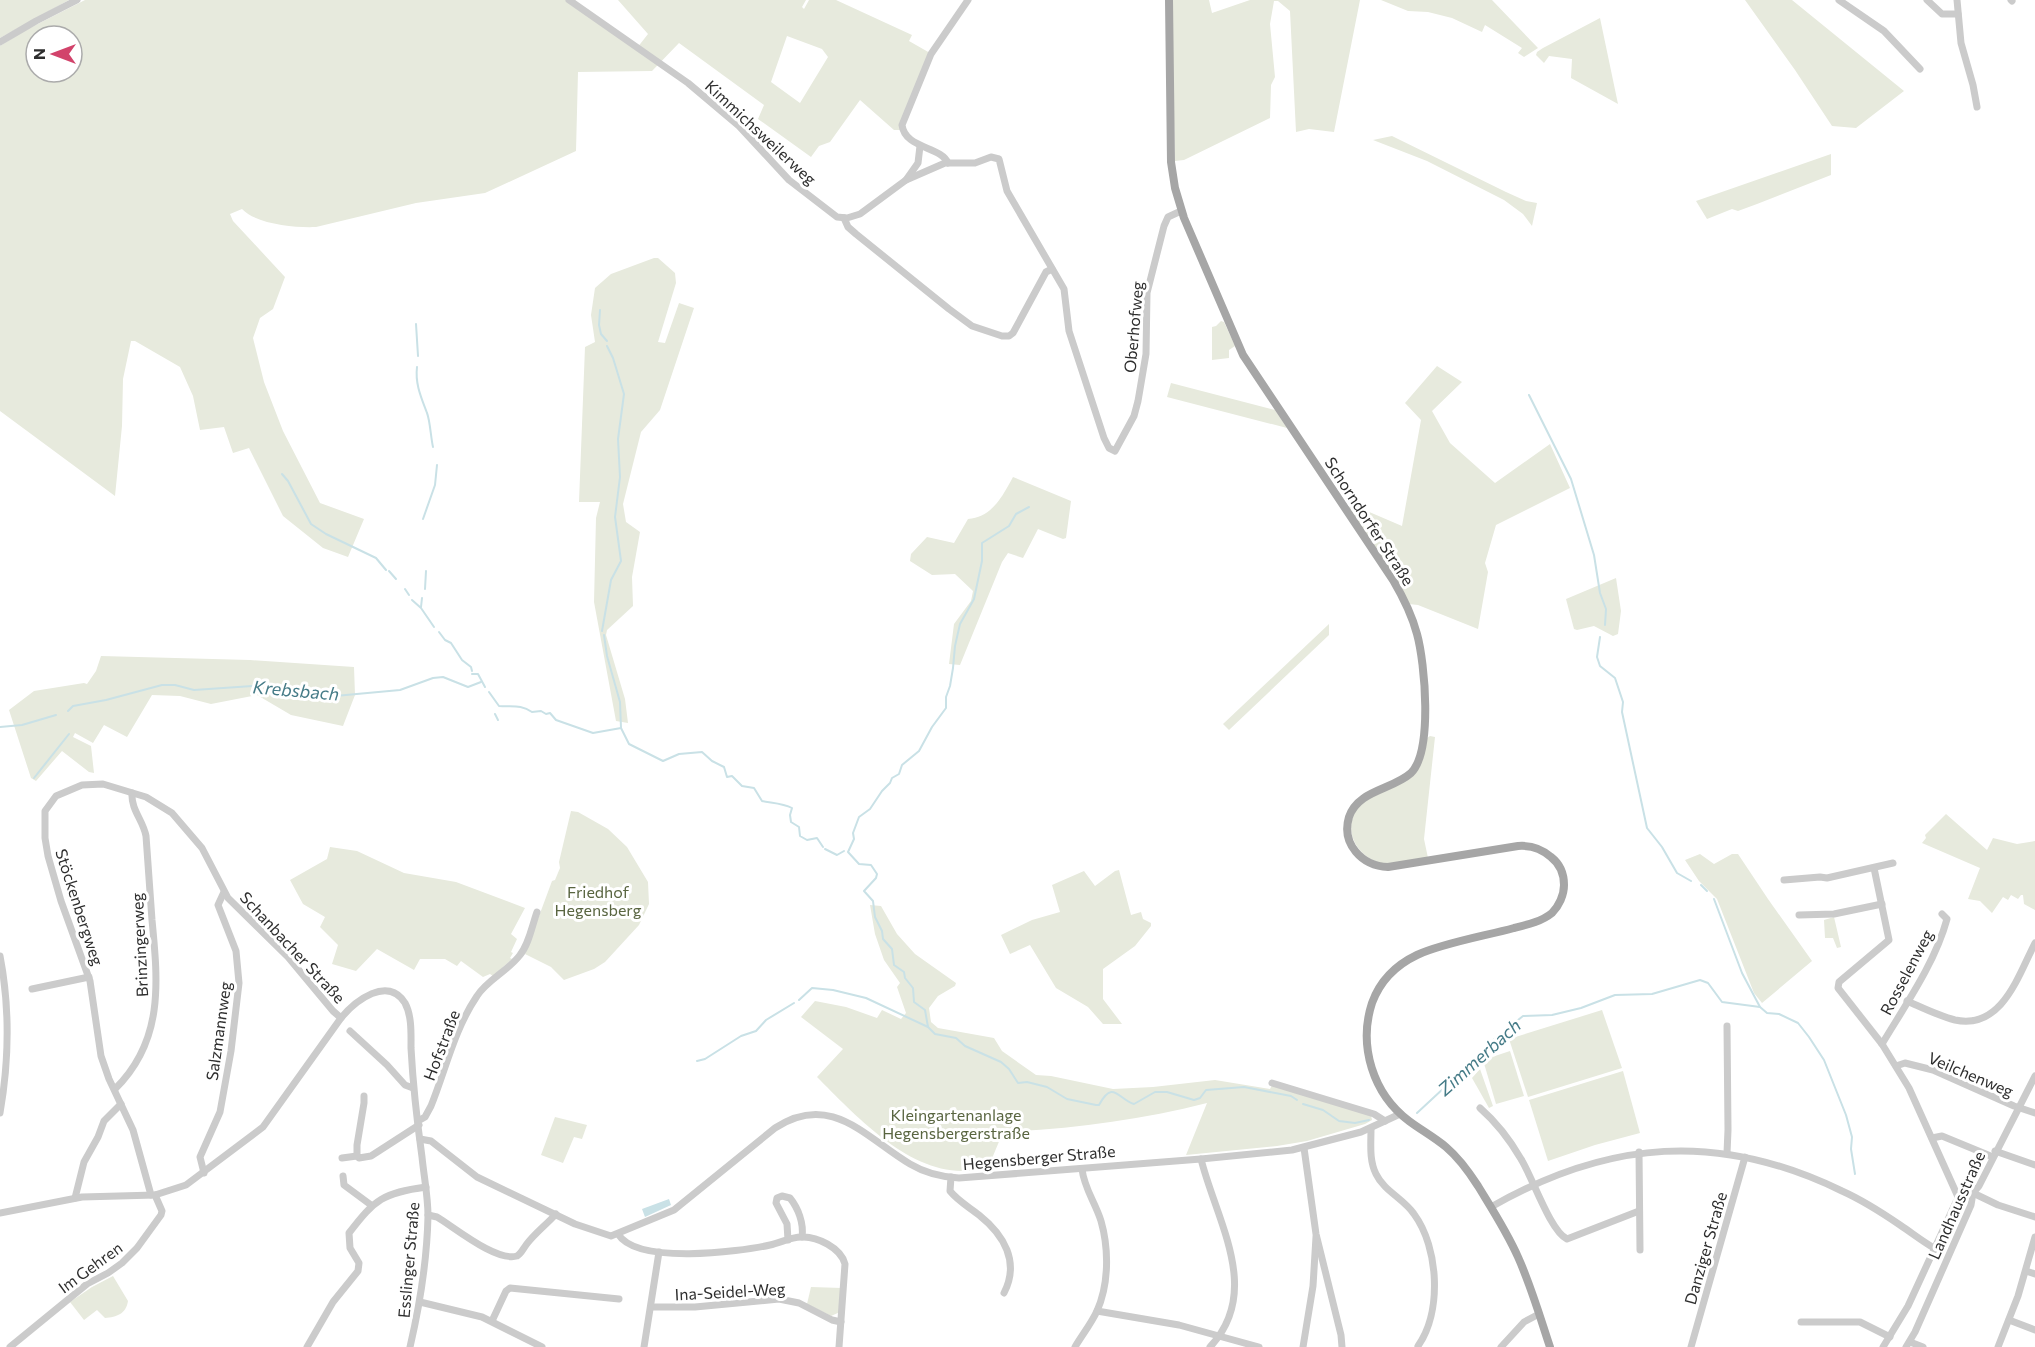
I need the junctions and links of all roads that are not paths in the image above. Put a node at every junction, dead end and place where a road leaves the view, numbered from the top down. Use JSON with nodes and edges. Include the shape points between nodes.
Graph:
{"nodes":[{"id":1,"x":77,"y":0,"type":"edge"},
{"id":2,"x":569,"y":0,"type":"edge"},
{"id":3,"x":968,"y":0,"type":"edge"},
{"id":4,"x":1168,"y":0,"type":"edge"},
{"id":5,"x":1839,"y":0,"type":"edge"},
{"id":6,"x":1927,"y":0,"type":"edge"},
{"id":7,"x":1957,"y":0,"type":"edge"},
{"id":8,"x":1958,"y":14,"type":"junction"},
{"id":9,"x":0,"y":42,"type":"edge"},
{"id":10,"x":1920,"y":69,"type":"dead end"},
{"id":11,"x":1977,"y":107,"type":"dead end"},
{"id":12,"x":920,"y":146,"type":"junction"},
{"id":13,"x":948,"y":163,"type":"junction"},
{"id":14,"x":906,"y":180,"type":"junction"},
{"id":15,"x":1181,"y":211,"type":"junction"},
{"id":16,"x":843,"y":218,"type":"junction"},
{"id":17,"x":1052,"y":268,"type":"junction"},
{"id":18,"x":132,"y":793,"type":"junction"},
{"id":19,"x":1893,"y":863,"type":"dead end"},
{"id":20,"x":1874,"y":868,"type":"junction"},
{"id":21,"x":1784,"y":880,"type":"dead end"},
{"id":22,"x":224,"y":892,"type":"junction"},
{"id":23,"x":1882,"y":904,"type":"junction"},
{"id":24,"x":537,"y":912,"type":"dead end"},
{"id":25,"x":1942,"y":914,"type":"dead end"},
{"id":26,"x":1799,"y":915,"type":"dead end"},
{"id":27,"x":2035,"y":943,"type":"edge"},
{"id":28,"x":0,"y":956,"type":"edge"},
{"id":29,"x":89,"y":977,"type":"junction"},
{"id":30,"x":32,"y":990,"type":"dead end"},
{"id":31,"x":3,"y":993,"type":"edge"},
{"id":32,"x":1907,"y":1002,"type":"junction"},
{"id":33,"x":341,"y":1018,"type":"junction"},
{"id":34,"x":1727,"y":1026,"type":"dead end"},
{"id":35,"x":350,"y":1031,"type":"dead end"},
{"id":36,"x":1882,"y":1044,"type":"junction"},
{"id":37,"x":1896,"y":1066,"type":"junction"},
{"id":38,"x":2035,"y":1076,"type":"edge"},
{"id":39,"x":1272,"y":1083,"type":"dead end"},
{"id":40,"x":413,"y":1088,"type":"junction"},
{"id":41,"x":115,"y":1089,"type":"junction"},
{"id":42,"x":363,"y":1096,"type":"dead end"},
{"id":43,"x":121,"y":1104,"type":"junction"},
{"id":44,"x":1480,"y":1108,"type":"dead end"},
{"id":45,"x":2018,"y":1108,"type":"junction"},
{"id":46,"x":0,"y":1113,"type":"edge"},
{"id":47,"x":2035,"y":1113,"type":"edge"},
{"id":48,"x":1400,"y":1114,"type":"junction"},
{"id":49,"x":1385,"y":1121,"type":"junction"},
{"id":50,"x":418,"y":1123,"type":"junction"},
{"id":51,"x":1371,"y":1129,"type":"junction"},
{"id":52,"x":1932,"y":1138,"type":"junction"},
{"id":53,"x":420,"y":1139,"type":"junction"},
{"id":54,"x":1304,"y":1148,"type":"junction"},
{"id":55,"x":1639,"y":1152,"type":"junction"},
{"id":56,"x":1727,"y":1153,"type":"junction"},
{"id":57,"x":1994,"y":1154,"type":"junction"},
{"id":58,"x":357,"y":1156,"type":"junction"},
{"id":59,"x":1745,"y":1157,"type":"junction"},
{"id":60,"x":342,"y":1158,"type":"dead end"},
{"id":61,"x":1201,"y":1159,"type":"junction"},
{"id":62,"x":2035,"y":1165,"type":"edge"},
{"id":63,"x":1082,"y":1168,"type":"junction"},
{"id":64,"x":204,"y":1173,"type":"junction"},
{"id":65,"x":342,"y":1176,"type":"dead end"},
{"id":66,"x":951,"y":1177,"type":"junction"},
{"id":67,"x":1535,"y":1185,"type":"junction"},
{"id":68,"x":426,"y":1187,"type":"junction"},
{"id":69,"x":1973,"y":1193,"type":"junction"},
{"id":70,"x":153,"y":1195,"type":"junction"},
{"id":71,"x":75,"y":1198,"type":"junction"},
{"id":72,"x":1959,"y":1199,"type":"junction"},
{"id":73,"x":371,"y":1205,"type":"junction"},
{"id":74,"x":1491,"y":1207,"type":"junction"},
{"id":75,"x":1639,"y":1211,"type":"junction"},
{"id":76,"x":0,"y":1213,"type":"edge"},
{"id":77,"x":556,"y":1214,"type":"junction"},
{"id":78,"x":428,"y":1215,"type":"junction"},
{"id":79,"x":2035,"y":1217,"type":"edge"},
{"id":80,"x":618,"y":1234,"type":"junction"},
{"id":81,"x":1316,"y":1234,"type":"junction"},
{"id":82,"x":802,"y":1237,"type":"junction"},
{"id":83,"x":2035,"y":1237,"type":"edge"},
{"id":84,"x":788,"y":1240,"type":"junction"},
{"id":85,"x":1934,"y":1248,"type":"junction"},
{"id":86,"x":1640,"y":1250,"type":"dead end"},
{"id":87,"x":659,"y":1252,"type":"junction"},
{"id":88,"x":1322,"y":1256,"type":"junction"},
{"id":89,"x":2026,"y":1271,"type":"junction"},
{"id":90,"x":2035,"y":1274,"type":"edge"},
{"id":91,"x":1313,"y":1286,"type":"junction"},
{"id":92,"x":1004,"y":1293,"type":"dead end"},
{"id":93,"x":619,"y":1299,"type":"dead end"},
{"id":94,"x":420,"y":1302,"type":"junction"},
{"id":95,"x":651,"y":1307,"type":"junction"},
{"id":96,"x":1096,"y":1311,"type":"junction"},
{"id":97,"x":1539,"y":1314,"type":"junction"},
{"id":98,"x":2009,"y":1320,"type":"junction"},
{"id":99,"x":492,"y":1321,"type":"junction"},
{"id":100,"x":841,"y":1322,"type":"junction"},
{"id":101,"x":1801,"y":1322,"type":"dead end"},
{"id":102,"x":2035,"y":1330,"type":"edge"},
{"id":103,"x":1220,"y":1335,"type":"junction"},
{"id":104,"x":1890,"y":1337,"type":"junction"},
{"id":105,"x":1908,"y":1344,"type":"edge"},
{"id":106,"x":539,"y":1346,"type":"edge"},
{"id":107,"x":1418,"y":1346,"type":"edge"},
{"id":108,"x":10,"y":1347,"type":"edge"},
{"id":109,"x":307,"y":1347,"type":"edge"},
{"id":110,"x":410,"y":1347,"type":"edge"},
{"id":111,"x":644,"y":1347,"type":"edge"},
{"id":112,"x":839,"y":1347,"type":"edge"},
{"id":113,"x":1075,"y":1347,"type":"edge"},
{"id":114,"x":1210,"y":1347,"type":"edge"},
{"id":115,"x":1259,"y":1347,"type":"edge"},
{"id":116,"x":1303,"y":1347,"type":"edge"},
{"id":117,"x":1342,"y":1347,"type":"edge"},
{"id":118,"x":1501,"y":1347,"type":"edge"},
{"id":119,"x":1550,"y":1347,"type":"edge"},
{"id":120,"x":1691,"y":1347,"type":"edge"},
{"id":121,"x":1883,"y":1347,"type":"edge"},
{"id":122,"x":1923,"y":1347,"type":"edge"},
{"id":123,"x":1998,"y":1347,"type":"edge"}],
"edges":[{"from":1,"to":9,"type":"street"},
{"from":2,"to":16,"type":"street","name":"Kimmichsweilerweg","via":[[682,78],[739,126],[789,180],[831,214]]},
{"from":3,"to":12,"type":"street","via":[[931,54],[903,123],[906,135]]},
{"from":4,"to":15,"type":"main road","name":"Schorndorfer Straße","via":[[1171,162]]},
{"from":5,"to":10,"type":"street","via":[[1884,31]]},
{"from":6,"to":8,"type":"street","via":[[1941,14]]},
{"from":7,"to":8,"type":"street"},
{"from":8,"to":11,"type":"street"},
{"from":12,"to":13,"type":"street","via":[[945,157]]},
{"from":12,"to":14,"type":"street","via":[[918,163]]},
{"from":13,"to":14,"type":"street"},
{"from":13,"to":17,"type":"street","via":[[975,163],[991,156],[999,159],[1007,191]]},
{"from":14,"to":16,"type":"street","via":[[863,212]]},
{"from":15,"to":17,"type":"street","name":"Oberhofweg","via":[[1168,217],[1164,226],[1147,293],[1146,354],[1138,401],[1115,451],[1104,438],[1069,331],[1065,292]]},
{"from":15,"to":48,"type":"main road","name":"Schorndorfer Straße","via":[[1243,355],[1393,580],[1417,635],[1423,674],[1422,752],[1408,775],[1357,804],[1348,824],[1351,846],[1365,861],[1388,867],[1530,846],[1549,855],[1563,876],[1562,898],[1545,917],[1419,954],[1395,969],[1381,984],[1368,1020],[1367,1051],[1380,1088]]},
{"from":16,"to":17,"type":"street","name":"Kimmichsweilerweg","via":[[856,234],[949,309],[993,334],[1013,333],[1046,272]]},
{"from":18,"to":22,"type":"street","name":"Schanbacher Straße","via":[[146,797],[184,825],[202,848]]},
{"from":18,"to":29,"type":"street","name":"Stöckenbergweg","via":[[103,784],[82,785],[58,794],[45,811],[45,838],[58,894]]},
{"from":18,"to":41,"type":"street","name":"Brinzingerweg","via":[[132,805],[146,836],[157,992],[147,1041],[128,1076]]},
{"from":19,"to":20,"type":"street"},
{"from":20,"to":21,"type":"street","via":[[1827,878]]},
{"from":20,"to":23,"type":"street"},
{"from":22,"to":33,"type":"street","name":"Schanbacher Straße"},
{"from":22,"to":64,"type":"street","name":"Salzmannweg","via":[[218,905],[236,951],[240,983],[220,1112],[200,1157]]},
{"from":23,"to":26,"type":"street","via":[[1834,915]]},
{"from":23,"to":36,"type":"street","via":[[1889,940],[1838,985]]},
{"from":24,"to":50,"type":"street","name":"Hofstraße","via":[[522,953],[480,991],[463,1020],[431,1106]]},
{"from":25,"to":32,"type":"street","name":"Rosselenweg","via":[[1947,919],[1944,931]]},
{"from":27,"to":32,"type":"street","via":[[2006,1000],[1984,1018],[1955,1020]]},
{"from":28,"to":31,"type":"street"},
{"from":29,"to":30,"type":"street"},
{"from":29,"to":41,"type":"street","name":"Stöckenbergweg","via":[[100,1051]]},
{"from":31,"to":46,"type":"street","via":[[7,1060]]},
{"from":32,"to":36,"type":"street","name":"Rosselenweg"},
{"from":33,"to":40,"type":"street","name":"Esslinger Straße","via":[[357,1001],[374,993],[386,991],[399,996],[409,1015]]},
{"from":33,"to":64,"type":"street","via":[[266,1124]]},
{"from":34,"to":56,"type":"street"},
{"from":35,"to":40,"type":"street","via":[[405,1085]]},
{"from":36,"to":37,"type":"street"},
{"from":37,"to":45,"type":"street","name":"Veilchenweg","via":[[1905,1063],[1933,1070]]},
{"from":37,"to":52,"type":"street"},
{"from":38,"to":45,"type":"street","name":"Landhausstraße"},
{"from":39,"to":49,"type":"street","via":[[1374,1114]]},
{"from":40,"to":50,"type":"street","name":"Esslinger Straße"},
{"from":41,"to":43,"type":"street","name":"Stöckenbergweg"},
{"from":42,"to":58,"type":"street"},
{"from":43,"to":70,"type":"street","name":"Stöckenbergweg"},
{"from":43,"to":71,"type":"street","via":[[105,1119],[84,1162]]},
{"from":44,"to":67,"type":"street","via":[[1518,1153]]},
{"from":45,"to":47,"type":"street","name":"Veilchenweg"},
{"from":45,"to":57,"type":"street","name":"Landhausstraße"},
{"from":48,"to":49,"type":"street","name":"Hegensberger Straße"},
{"from":48,"to":74,"type":"main road","name":"Schorndorfer Straße","via":[[1448,1149]]},
{"from":49,"to":51,"type":"street","name":"Hegensberger Straße"},
{"from":50,"to":53,"type":"street","name":"Esslinger Straße"},
{"from":50,"to":58,"type":"street","via":[[371,1156]]},
{"from":51,"to":54,"type":"street","name":"Hegensberger Straße"},
{"from":51,"to":107,"type":"street","via":[[1375,1173],[1415,1214],[1431,1249],[1432,1304],[1427,1329]]},
{"from":52,"to":57,"type":"street","via":[[1942,1136]]},
{"from":52,"to":72,"type":"street"},
{"from":53,"to":68,"type":"street","name":"Esslinger Straße"},
{"from":53,"to":77,"type":"street","via":[[433,1143],[473,1175]]},
{"from":54,"to":61,"type":"street","name":"Hegensberger Straße"},
{"from":54,"to":81,"type":"street"},
{"from":55,"to":56,"type":"street"},
{"from":55,"to":67,"type":"street","via":[[1587,1164]]},
{"from":55,"to":75,"type":"street"},
{"from":56,"to":59,"type":"street"},
{"from":57,"to":62,"type":"street"},
{"from":57,"to":69,"type":"street","name":"Landhausstraße"},
{"from":58,"to":60,"type":"street"},
{"from":59,"to":85,"type":"street","via":[[1843,1191]]},
{"from":59,"to":120,"type":"street","name":"Danziger Straße"},
{"from":61,"to":63,"type":"street","name":"Hegensberger Straße"},
{"from":61,"to":103,"type":"street","via":[[1227,1235],[1234,1273],[1232,1304]]},
{"from":63,"to":66,"type":"street","name":"Hegensberger Straße"},
{"from":63,"to":96,"type":"street","via":[[1106,1247],[1104,1282]]},
{"from":64,"to":70,"type":"street","via":[[178,1188]]},
{"from":65,"to":73,"type":"street","via":[[344,1185]]},
{"from":66,"to":80,"type":"street","name":"Hegensberger Straße","via":[[910,1164],[849,1122],[828,1115],[803,1116],[775,1128],[674,1210]]},
{"from":66,"to":92,"type":"street","via":[[950,1191],[991,1226],[1005,1246],[1011,1275]]},
{"from":67,"to":74,"type":"street"},
{"from":67,"to":75,"type":"street","via":[[1551,1220],[1567,1239]]},
{"from":68,"to":73,"type":"street","via":[[395,1192]]},
{"from":68,"to":78,"type":"street","name":"Esslinger Straße"},
{"from":69,"to":72,"type":"street"},
{"from":69,"to":79,"type":"street"},
{"from":69,"to":105,"type":"street","name":"Landhausstraße"},
{"from":70,"to":71,"type":"street"},
{"from":70,"to":108,"type":"street","name":"Im Gehren","via":[[161,1215],[133,1253],[112,1271],[87,1284]]},
{"from":71,"to":76,"type":"street"},
{"from":72,"to":85,"type":"street"},
{"from":73,"to":109,"type":"street","via":[[349,1233],[350,1250],[360,1264],[357,1274],[333,1302]]},
{"from":74,"to":97,"type":"main road","name":"Schorndorfer Straße","via":[[1518,1258]]},
{"from":75,"to":86,"type":"street"},
{"from":77,"to":78,"type":"street","via":[[515,1256],[490,1250]]},
{"from":77,"to":80,"type":"street","via":[[606,1236]]},
{"from":78,"to":94,"type":"street","name":"Esslinger Straße"},
{"from":80,"to":87,"type":"street","via":[[626,1244]]},
{"from":81,"to":88,"type":"street"},
{"from":81,"to":91,"type":"street"},
{"from":82,"to":84,"type":"street"},
{"from":82,"to":84,"type":"street","via":[[803,1226],[796,1208],[790,1198],[782,1196],[776,1203],[787,1224]]},
{"from":82,"to":100,"type":"street","via":[[819,1240],[838,1251],[845,1262]]},
{"from":83,"to":89,"type":"street"},
{"from":84,"to":87,"type":"street","via":[[730,1252]]},
{"from":85,"to":104,"type":"street"},
{"from":87,"to":95,"type":"street"},
{"from":88,"to":91,"type":"street"},
{"from":88,"to":117,"type":"street"},
{"from":89,"to":90,"type":"street"},
{"from":89,"to":98,"type":"street"},
{"from":91,"to":116,"type":"street"},
{"from":93,"to":99,"type":"street","via":[[510,1288]]},
{"from":94,"to":99,"type":"street"},
{"from":94,"to":110,"type":"street","name":"Esslinger Straße"},
{"from":95,"to":100,"type":"street","name":"Ina-Seidel-Weg","via":[[779,1299],[799,1303]]},
{"from":95,"to":111,"type":"street"},
{"from":96,"to":103,"type":"street"},
{"from":96,"to":113,"type":"street"},
{"from":97,"to":118,"type":"street","via":[[1524,1322]]},
{"from":97,"to":119,"type":"main road","name":"Schorndorfer Straße"},
{"from":98,"to":102,"type":"street"},
{"from":98,"to":123,"type":"street"},
{"from":99,"to":106,"type":"street"},
{"from":100,"to":112,"type":"street"},
{"from":101,"to":104,"type":"street","via":[[1856,1321]]},
{"from":103,"to":114,"type":"street"},
{"from":103,"to":115,"type":"street"},
{"from":104,"to":121,"type":"street"},
{"from":105,"to":122,"type":"street"}]}
